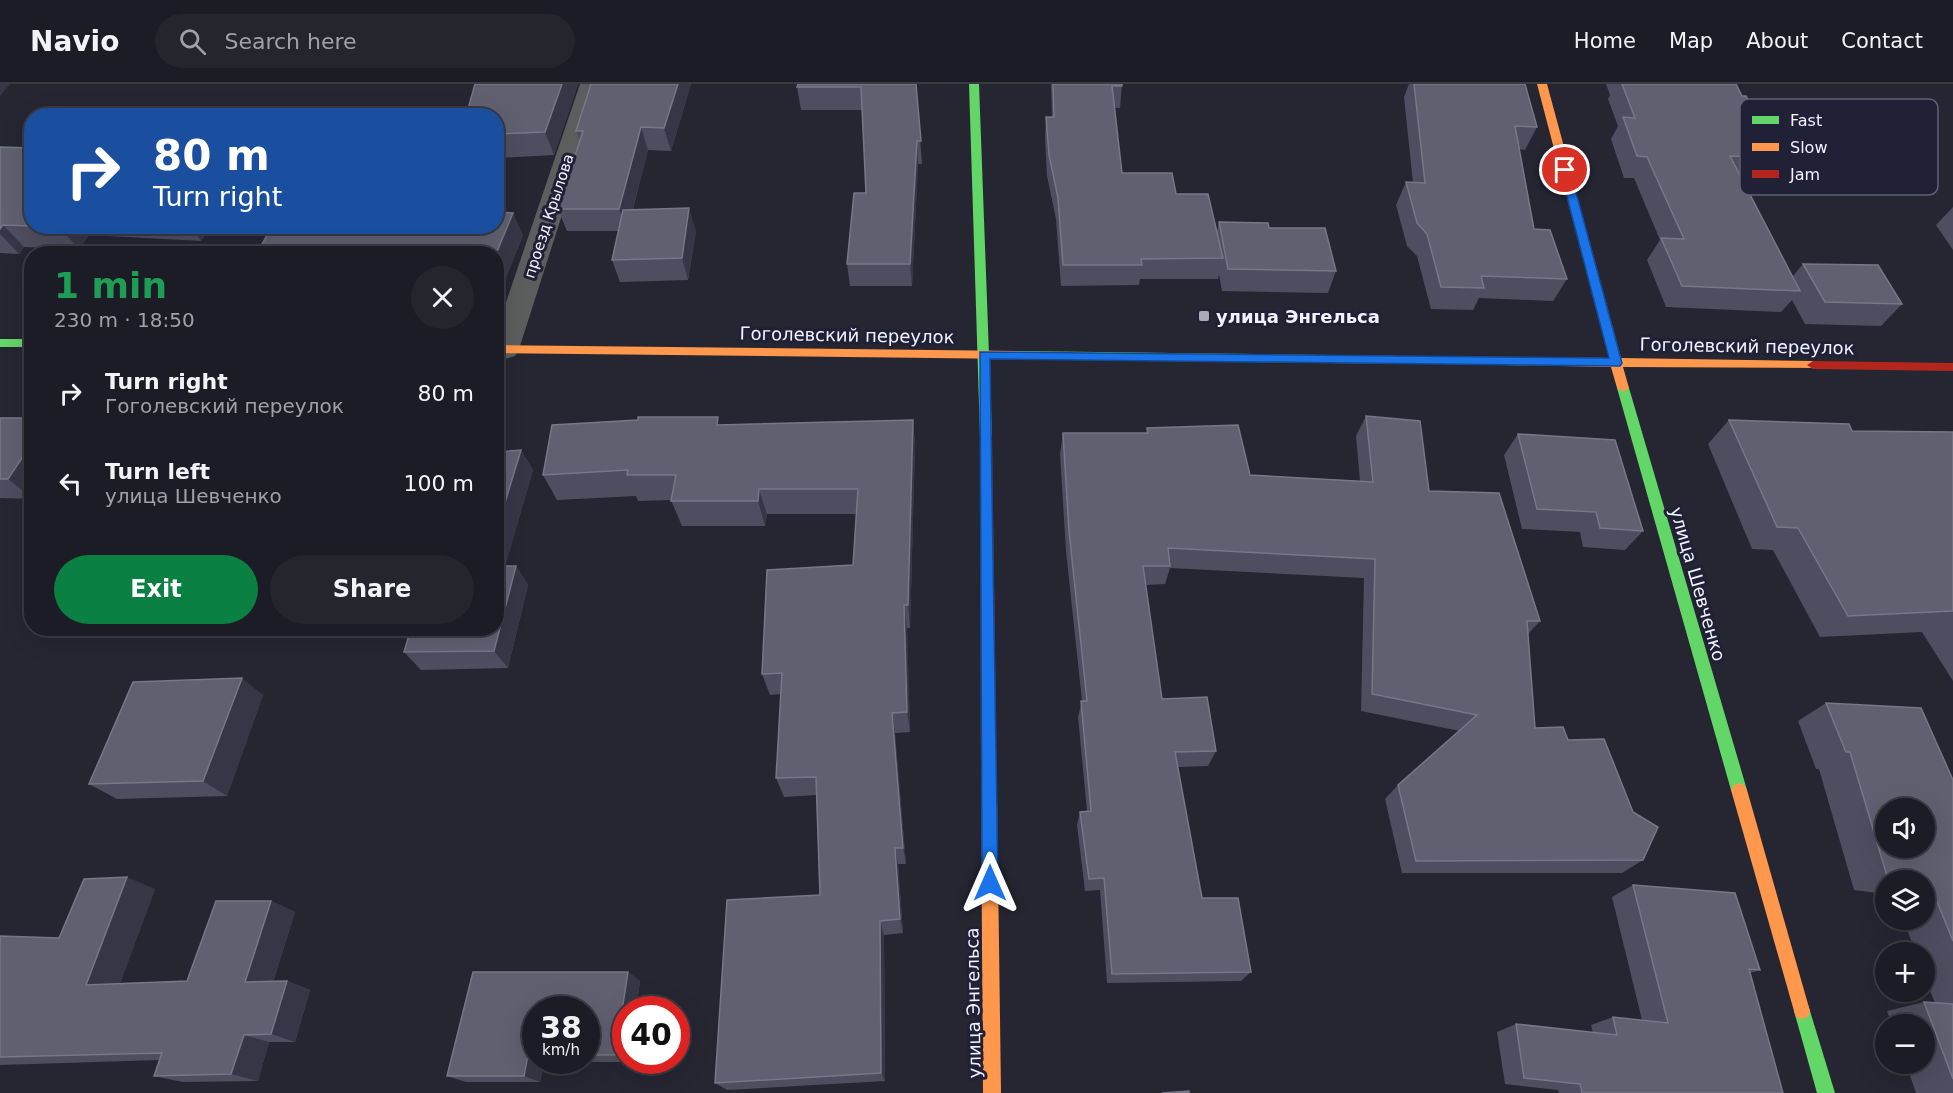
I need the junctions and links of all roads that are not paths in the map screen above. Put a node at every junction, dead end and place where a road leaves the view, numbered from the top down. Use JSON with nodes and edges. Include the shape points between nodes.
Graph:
{"nodes":[{"id":1,"x":592,"y":84,"type":"edge"},
{"id":2,"x":974,"y":84,"type":"edge"},
{"id":3,"x":1542,"y":84,"type":"edge"},
{"id":4,"x":504,"y":340,"type":"edge"},
{"id":5,"x":0,"y":343,"type":"edge"},
{"id":6,"x":24,"y":343,"type":"edge"},
{"id":7,"x":504,"y":349,"type":"edge"},
{"id":8,"x":984,"y":355,"type":"junction"},
{"id":9,"x":1616,"y":363,"type":"junction"},
{"id":10,"x":1953,"y":367,"type":"edge"},
{"id":11,"x":992,"y":1093,"type":"edge"},
{"id":12,"x":1826,"y":1093,"type":"edge"}],
"edges":[{"from":1,"to":4,"type":"street","name":"проезд Крылова"},
{"from":2,"to":8,"type":"street","name":"улица Энгельса"},
{"from":3,"to":9,"type":"street","name":"улица Шевченко"},
{"from":5,"to":6,"type":"street"},
{"from":7,"to":8,"type":"street","name":"Гоголевский переулок"},
{"from":8,"to":9,"type":"street","name":"Гоголевский переулок"},
{"from":8,"to":11,"type":"street","name":"улица Энгельса"},
{"from":9,"to":10,"type":"street","name":"Гоголевский переулок"},
{"from":9,"to":12,"type":"street","name":"улица Шевченко"}]}
